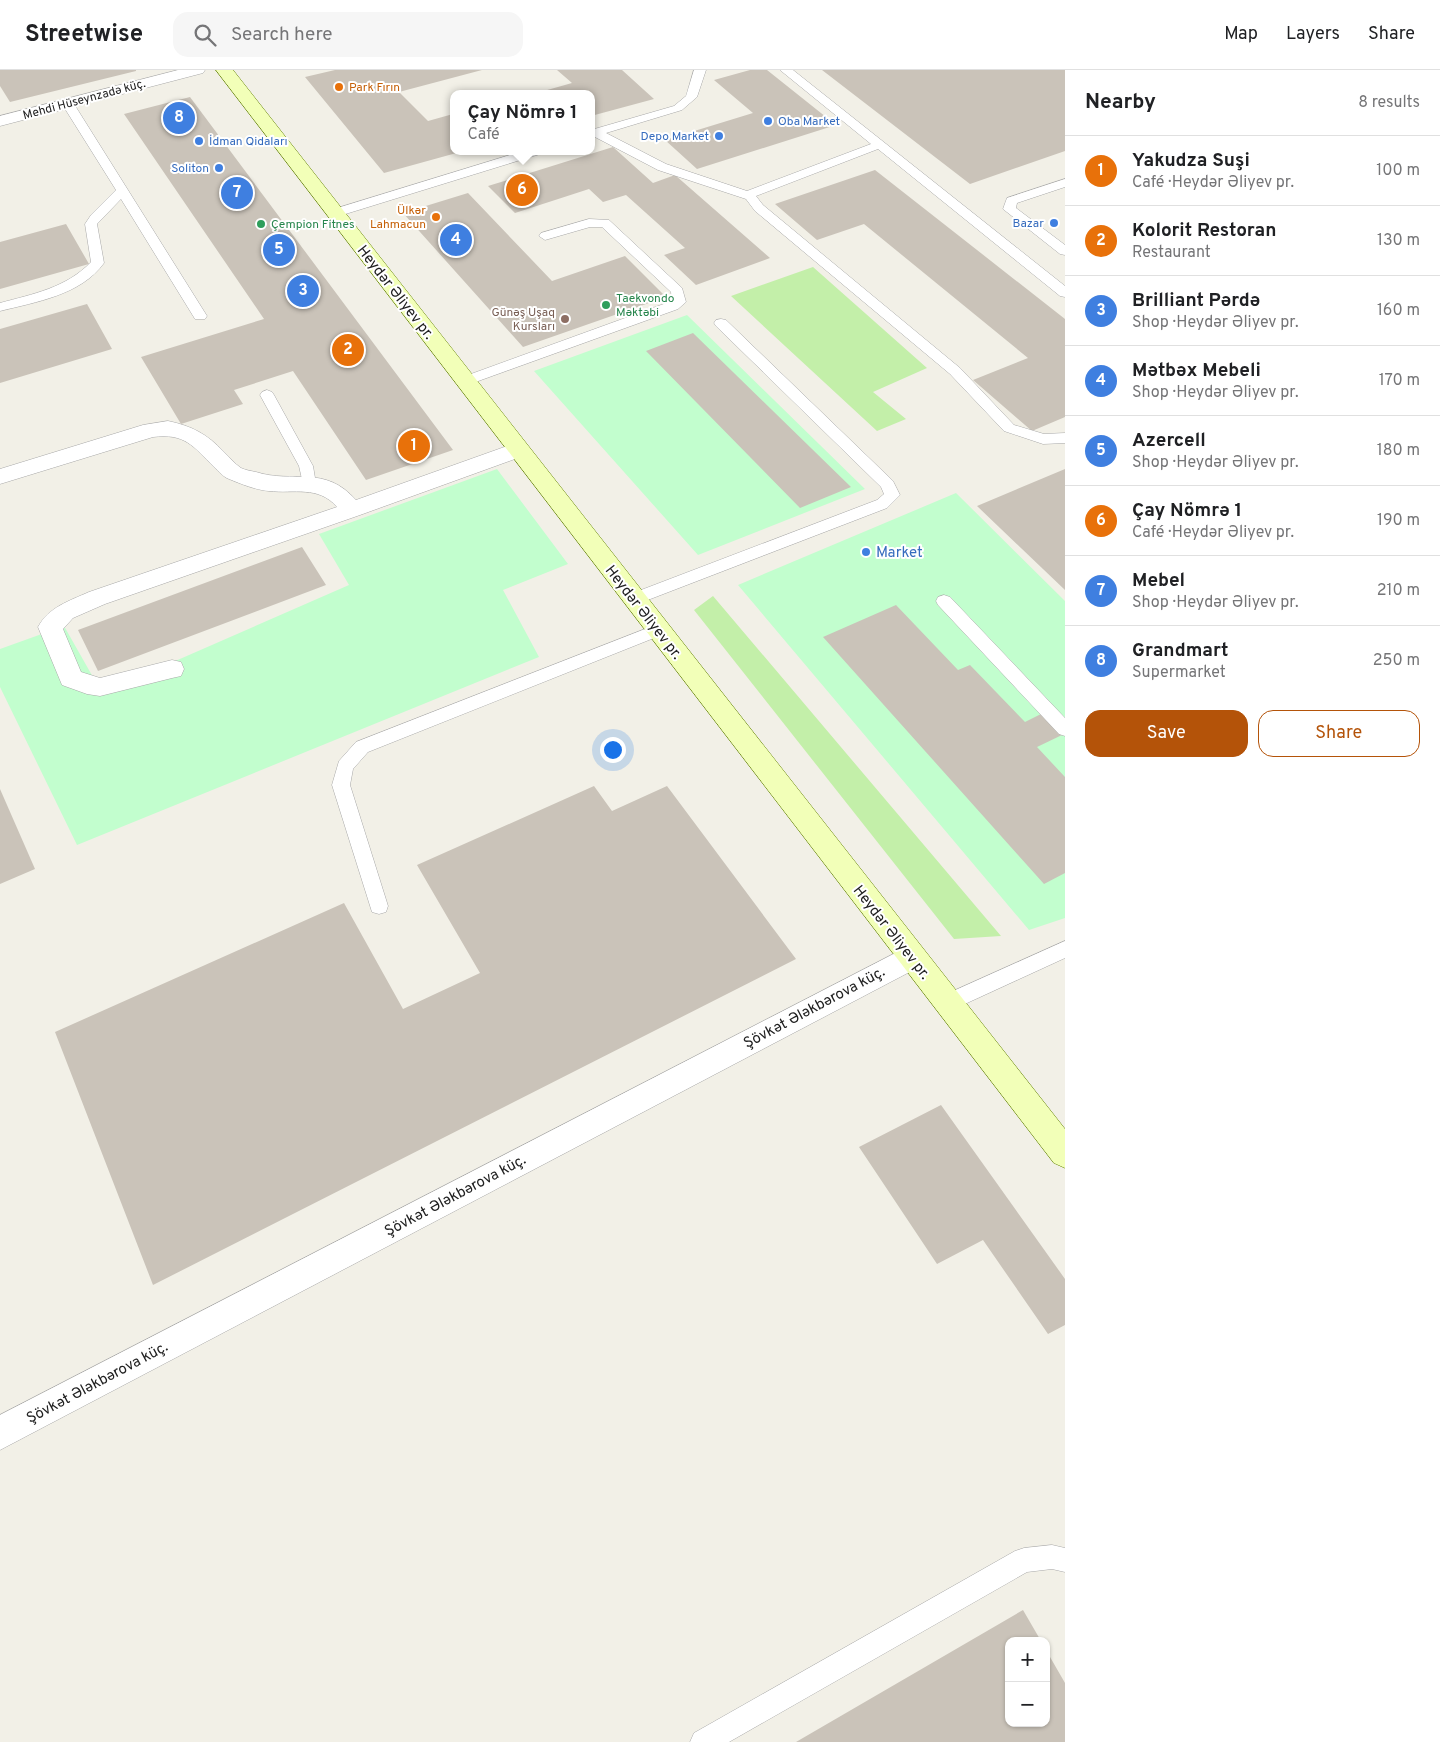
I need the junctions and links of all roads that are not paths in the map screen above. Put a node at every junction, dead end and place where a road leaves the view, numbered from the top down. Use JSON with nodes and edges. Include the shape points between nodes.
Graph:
{"nodes":[{"id":1,"x":197,"y":70,"type":"edge"},
{"id":2,"x":224,"y":70,"type":"edge"},
{"id":3,"x":700,"y":70,"type":"edge"},
{"id":4,"x":786,"y":70,"type":"edge"},
{"id":5,"x":68,"y":104,"type":"junction"},
{"id":6,"x":0,"y":121,"type":"edge"},
{"id":7,"x":595,"y":133,"type":"edge"},
{"id":8,"x":595,"y":134,"type":"edge"},
{"id":9,"x":878,"y":145,"type":"junction"},
{"id":10,"x":523,"y":155,"type":"edge"},
{"id":11,"x":1065,"y":184,"type":"edge"},
{"id":12,"x":122,"y":191,"type":"junction"},
{"id":13,"x":750,"y":196,"type":"junction"},
{"id":14,"x":335,"y":213,"type":"junction"},
{"id":15,"x":545,"y":236,"type":"dead end"},
{"id":16,"x":1065,"y":251,"type":"edge"},
{"id":17,"x":1065,"y":293,"type":"edge"},
{"id":18,"x":0,"y":307,"type":"edge"},
{"id":19,"x":200,"y":316,"type":"dead end"},
{"id":20,"x":721,"y":323,"type":"dead end"},
{"id":21,"x":465,"y":381,"type":"junction"},
{"id":22,"x":267,"y":395,"type":"dead end"},
{"id":23,"x":1065,"y":438,"type":"edge"},
{"id":24,"x":518,"y":450,"type":"junction"},
{"id":25,"x":0,"y":476,"type":"edge"},
{"id":26,"x":309,"y":484,"type":"junction"},
{"id":27,"x":352,"y":510,"type":"junction"},
{"id":28,"x":634,"y":599,"type":"junction"},
{"id":29,"x":944,"y":601,"type":"dead end"},
{"id":30,"x":658,"y":630,"type":"junction"},
{"id":31,"x":172,"y":668,"type":"dead end"},
{"id":32,"x":1065,"y":729,"type":"edge"},
{"id":33,"x":379,"y":906,"type":"dead end"},
{"id":34,"x":1065,"y":949,"type":"edge"},
{"id":35,"x":911,"y":957,"type":"junction"},
{"id":36,"x":947,"y":1003,"type":"junction"},
{"id":37,"x":1065,"y":1153,"type":"edge"},
{"id":38,"x":0,"y":1433,"type":"edge"},
{"id":39,"x":1065,"y":1560,"type":"edge"},
{"id":40,"x":703,"y":1742,"type":"edge"}],
"edges":[{"from":1,"to":5,"type":"street","name":"Mehdi Hüseynzadə küç."},
{"from":2,"to":14,"type":"main road","name":"Heydər Əliyev pr."},
{"from":3,"to":7,"type":"lane","via":[[691,97],[685,104]]},
{"from":4,"to":9,"type":"lane"},
{"from":5,"to":6,"type":"street","name":"Mehdi Hüseynzadə küç."},
{"from":5,"to":12,"type":"lane"},
{"from":8,"to":13,"type":"lane","via":[[662,167]]},
{"from":9,"to":13,"type":"lane","via":[[753,192]]},
{"from":9,"to":17,"type":"lane"},
{"from":10,"to":14,"type":"lane"},
{"from":11,"to":16,"type":"lane","via":[[1011,201],[1009,209]]},
{"from":12,"to":18,"type":"lane","via":[[91,224],[98,263],[87,277],[65,289]]},
{"from":12,"to":19,"type":"lane"},
{"from":13,"to":23,"type":"lane","via":[[759,208],[955,371],[1009,428],[1043,438]]},
{"from":14,"to":21,"type":"main road","name":"Heydər Əliyev pr."},
{"from":15,"to":21,"type":"lane","via":[[589,223],[605,223],[678,291],[679,302]]},
{"from":20,"to":28,"type":"lane","via":[[888,485],[892,495],[882,504]]},
{"from":21,"to":24,"type":"main road","name":"Heydər Əliyev pr."},
{"from":22,"to":26,"type":"lane","via":[[306,466]]},
{"from":24,"to":27,"type":"street"},
{"from":24,"to":28,"type":"main road","name":"Heydər Əliyev pr."},
{"from":25,"to":26,"type":"street","via":[[151,430],[168,428],[193,436],[233,473],[268,484]]},
{"from":26,"to":27,"type":"street","via":[[338,494]]},
{"from":27,"to":31,"type":"street","via":[[97,598],[65,612],[50,627],[71,678],[87,685],[100,687]]},
{"from":28,"to":30,"type":"main road","name":"Heydər Əliyev pr."},
{"from":29,"to":32,"type":"lane"},
{"from":30,"to":33,"type":"lane","via":[[362,748],[345,766],[341,785]]},
{"from":30,"to":35,"type":"main road","name":"Heydər Əliyev pr."},
{"from":34,"to":36,"type":"lane"},
{"from":35,"to":36,"type":"main road","name":"Heydər Əliyev pr."},
{"from":35,"to":38,"type":"street","name":"Şövkət Ələkbərova küç."},
{"from":36,"to":37,"type":"main road","name":"Heydər Əliyev pr."},
{"from":39,"to":40,"type":"lane","via":[[1052,1557],[1024,1560]]}]}
